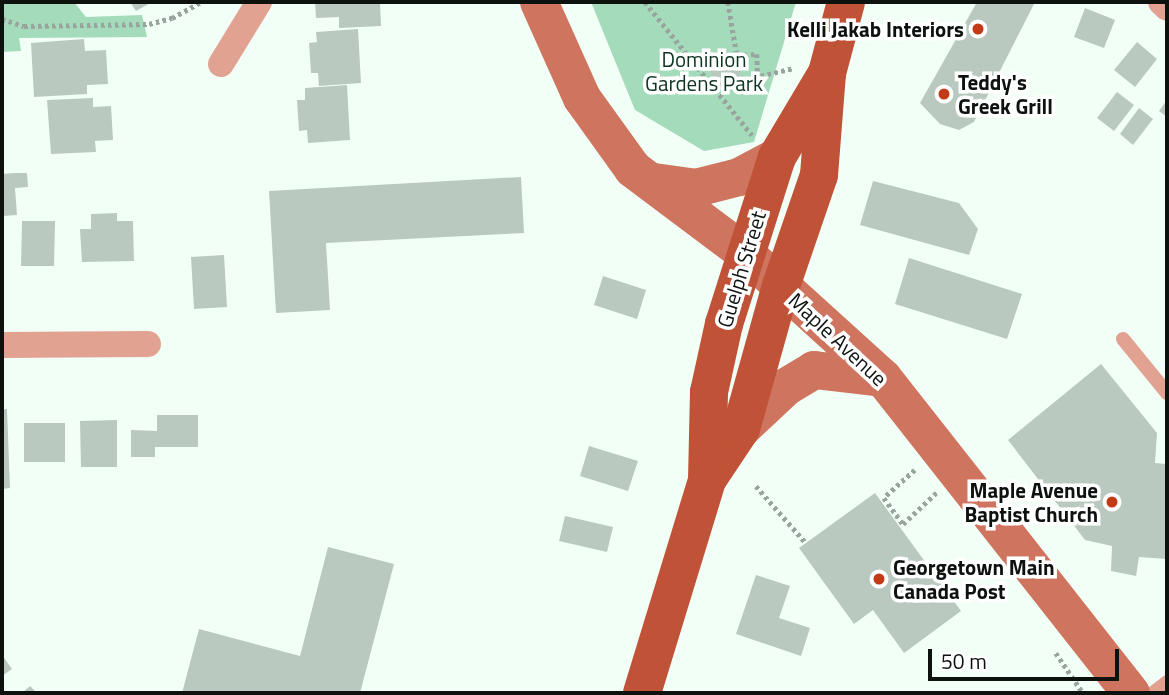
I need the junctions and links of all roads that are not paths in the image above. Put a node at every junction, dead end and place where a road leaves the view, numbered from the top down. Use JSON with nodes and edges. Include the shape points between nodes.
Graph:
{"nodes":[{"id":1,"x":259,"y":2,"type":"edge"},
{"id":2,"x":539,"y":2,"type":"edge"},
{"id":3,"x":846,"y":2,"type":"edge"},
{"id":4,"x":1161,"y":2,"type":"edge"},
{"id":5,"x":1167,"y":8,"type":"edge"},
{"id":6,"x":221,"y":64,"type":"dead end"},
{"id":7,"x":829,"y":64,"type":"junction"},
{"id":8,"x":777,"y":157,"type":"junction"},
{"id":9,"x":653,"y":182,"type":"junction"},
{"id":10,"x":746,"y":253,"type":"junction"},
{"id":11,"x":781,"y":286,"type":"junction"},
{"id":12,"x":1123,"y":339,"type":"dead end"},
{"id":13,"x":148,"y":344,"type":"dead end"},
{"id":14,"x":2,"y":345,"type":"edge"},
{"id":15,"x":883,"y":378,"type":"junction"},
{"id":16,"x":1167,"y":393,"type":"edge"},
{"id":17,"x":741,"y":429,"type":"junction"},
{"id":18,"x":708,"y":480,"type":"junction"},
{"id":19,"x":1167,"y":682,"type":"edge"},
{"id":20,"x":642,"y":693,"type":"edge"},
{"id":21,"x":1131,"y":693,"type":"edge"},
{"id":22,"x":1153,"y":693,"type":"edge"}],
"edges":[{"from":1,"to":6,"type":"street"},
{"from":2,"to":9,"type":"main road","name":"Maple Avenue","via":[[582,98],[604,133],[633,169]]},
{"from":3,"to":7,"type":"main road","name":"Guelph Street"},
{"from":4,"to":5,"type":"street"},
{"from":7,"to":8,"type":"main road","name":"Guelph Street"},
{"from":7,"to":11,"type":"main road","name":"Guelph Street","via":[[819,175]]},
{"from":8,"to":9,"type":"main road","via":[[739,177],[696,188]]},
{"from":8,"to":10,"type":"main road","name":"Guelph Street"},
{"from":9,"to":10,"type":"main road","name":"Maple Avenue"},
{"from":10,"to":11,"type":"main road","name":"Maple Avenue"},
{"from":10,"to":18,"type":"main road","name":"Guelph Street","via":[[709,392]]},
{"from":11,"to":15,"type":"main road","name":"Maple Avenue"},
{"from":11,"to":17,"type":"main road","name":"Guelph Street"},
{"from":12,"to":16,"type":"lane"},
{"from":13,"to":14,"type":"street"},
{"from":15,"to":17,"type":"main road","via":[[814,369],[786,387]]},
{"from":15,"to":21,"type":"main road","name":"Maple Avenue"},
{"from":17,"to":18,"type":"main road","name":"Guelph Street"},
{"from":18,"to":20,"type":"main road","name":"Guelph Street"},
{"from":19,"to":22,"type":"lane"}]}
